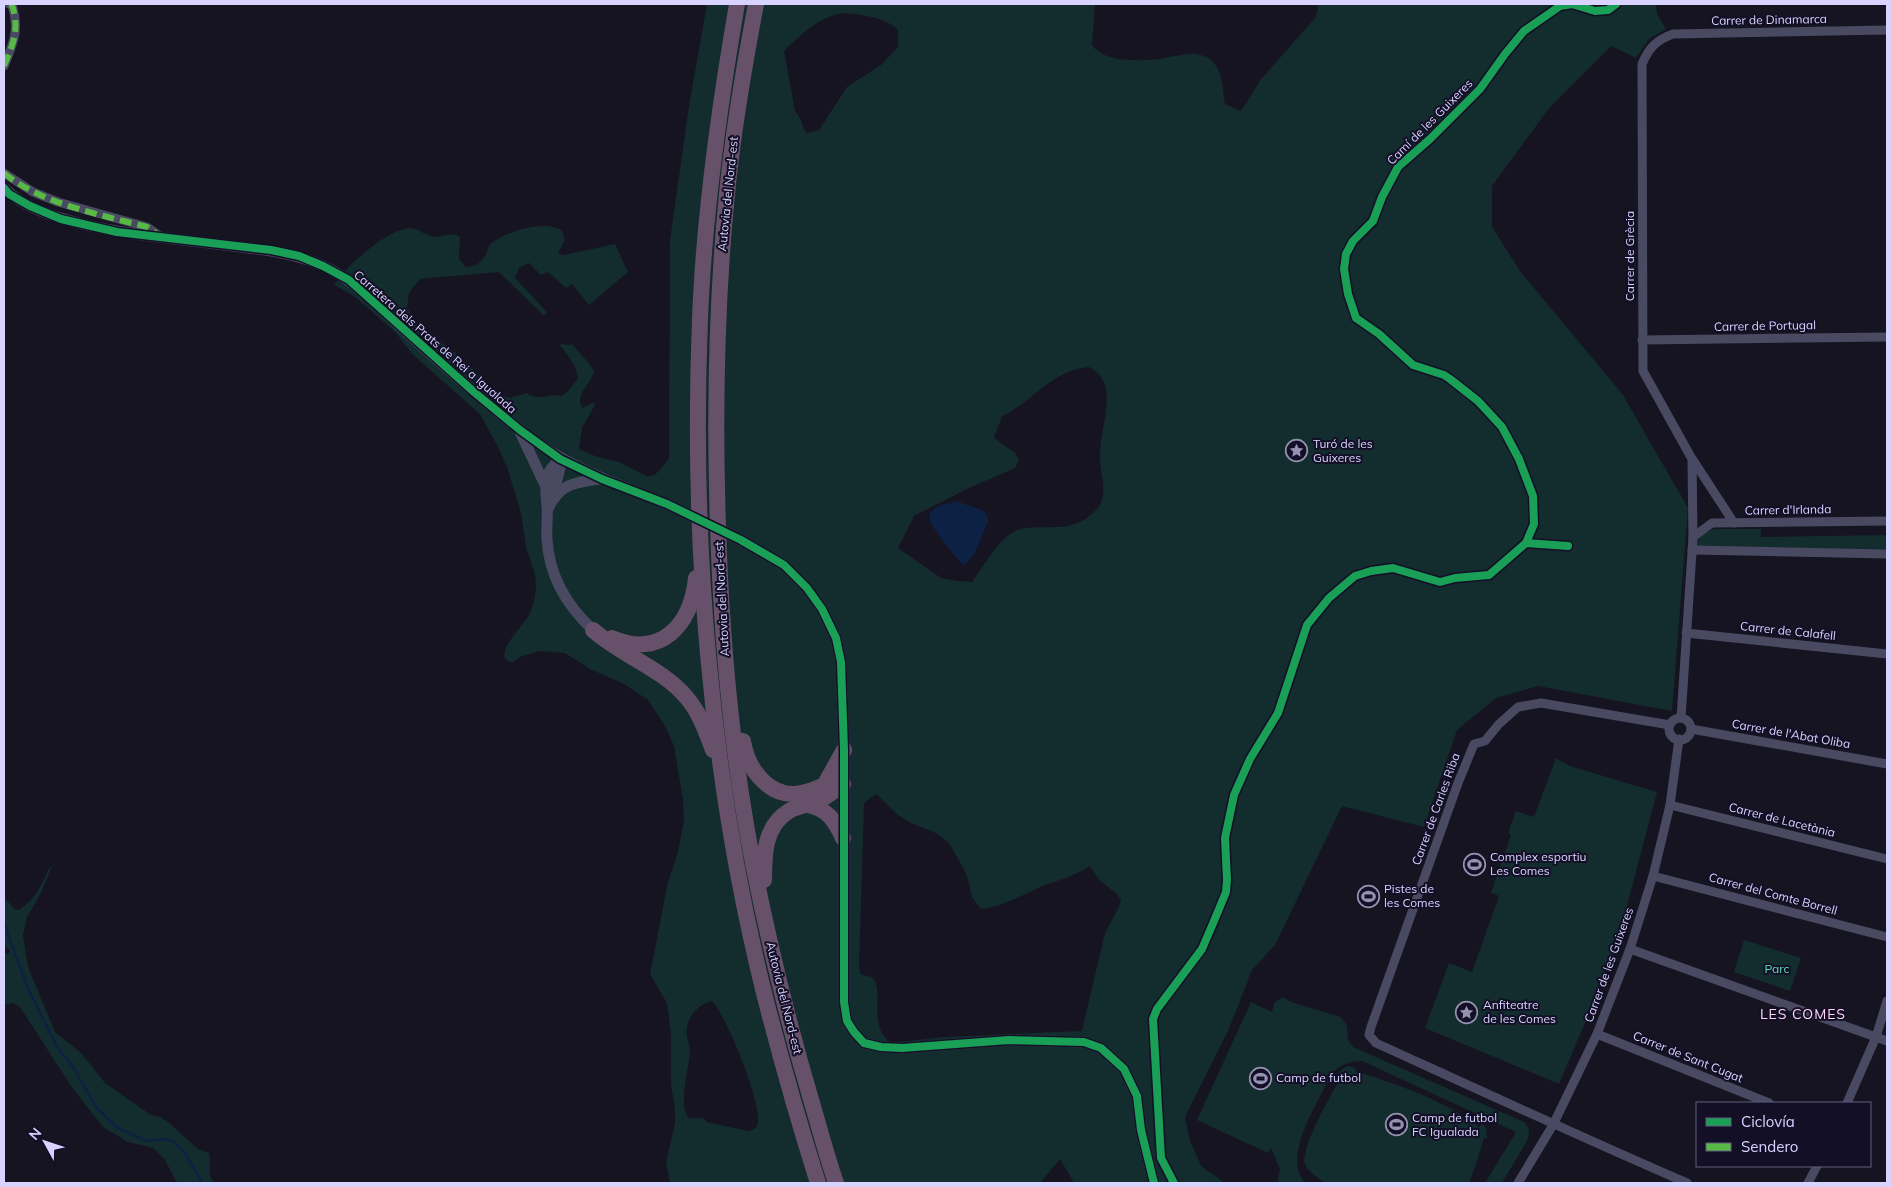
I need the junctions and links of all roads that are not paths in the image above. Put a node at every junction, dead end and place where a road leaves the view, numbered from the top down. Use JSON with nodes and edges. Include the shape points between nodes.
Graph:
{"nodes":[{"id":1,"x":9,"y":4,"type":"edge"},
{"id":2,"x":737,"y":4,"type":"edge"},
{"id":3,"x":756,"y":4,"type":"edge"},
{"id":4,"x":1887,"y":30,"type":"edge"},
{"id":5,"x":1653,"y":44,"type":"joint"},
{"id":6,"x":4,"y":66,"type":"edge"},
{"id":7,"x":4,"y":173,"type":"edge"},
{"id":8,"x":4,"y":188,"type":"edge"},
{"id":9,"x":160,"y":236,"type":"junction"},
{"id":10,"x":1887,"y":337,"type":"edge"},
{"id":11,"x":1642,"y":340,"type":"junction"},
{"id":12,"x":520,"y":430,"type":"junction"},
{"id":13,"x":560,"y":459,"type":"junction"},
{"id":14,"x":1692,"y":459,"type":"junction"},
{"id":15,"x":602,"y":478,"type":"junction"},
{"id":16,"x":545,"y":485,"type":"junction"},
{"id":17,"x":553,"y":496,"type":"junction"},
{"id":18,"x":548,"y":509,"type":"junction"},
{"id":19,"x":1887,"y":521,"type":"edge"},
{"id":20,"x":1734,"y":523,"type":"junction"},
{"id":21,"x":1693,"y":537,"type":"junction"},
{"id":22,"x":701,"y":549,"type":"junction"},
{"id":23,"x":1692,"y":550,"type":"junction"},
{"id":24,"x":1887,"y":554,"type":"edge"},
{"id":25,"x":593,"y":630,"type":"junction"},
{"id":26,"x":1686,"y":633,"type":"junction"},
{"id":27,"x":1887,"y":654,"type":"edge"},
{"id":28,"x":729,"y":698,"type":"junction"},
{"id":29,"x":1681,"y":718,"type":"junction"},
{"id":30,"x":1670,"y":725,"type":"junction"},
{"id":31,"x":1691,"y":730,"type":"junction"},
{"id":32,"x":1679,"y":739,"type":"junction"},
{"id":33,"x":844,"y":750,"type":"junction"},
{"id":34,"x":1887,"y":764,"type":"edge"},
{"id":35,"x":723,"y":774,"type":"junction"},
{"id":36,"x":825,"y":784,"type":"junction"},
{"id":37,"x":843,"y":784,"type":"junction"},
{"id":38,"x":808,"y":805,"type":"junction"},
{"id":39,"x":1670,"y":805,"type":"junction"},
{"id":40,"x":843,"y":838,"type":"junction"},
{"id":41,"x":1887,"y":859,"type":"edge"},
{"id":42,"x":1653,"y":876,"type":"junction"},
{"id":43,"x":761,"y":902,"type":"junction"},
{"id":44,"x":1887,"y":937,"type":"edge"},
{"id":45,"x":1630,"y":949,"type":"junction"},
{"id":46,"x":1887,"y":1001,"type":"edge"},
{"id":47,"x":1597,"y":1034,"type":"junction"},
{"id":48,"x":1876,"y":1037,"type":"junction"},
{"id":49,"x":1887,"y":1041,"type":"edge"},
{"id":50,"x":1767,"y":1102,"type":"edge"},
{"id":51,"x":1847,"y":1102,"type":"edge"},
{"id":52,"x":1553,"y":1125,"type":"junction"},
{"id":53,"x":1816,"y":1167,"type":"edge"},
{"id":54,"x":818,"y":1183,"type":"edge"},
{"id":55,"x":836,"y":1183,"type":"edge"},
{"id":56,"x":1154,"y":1183,"type":"edge"},
{"id":57,"x":1518,"y":1183,"type":"edge"},
{"id":58,"x":1687,"y":1183,"type":"edge"},
{"id":59,"x":1808,"y":1183,"type":"edge"}],
"edges":[{"from":1,"to":6,"type":"street","via":[[16,17],[17,31]]},
{"from":2,"to":22,"type":"highway","name":"Autovia del Nord-est","via":[[721,96],[703,267],[698,450]]},
{"from":3,"to":28,"type":"highway","name":"Autovia del Nord-est","via":[[728,190],[715,382],[715,464]]},
{"from":4,"to":5,"type":"street","name":"Carrer de Dinamarca","via":[[1673,34]]},
{"from":5,"to":11,"type":"street","name":"Carrer de Grècia","via":[[1642,64]]},
{"from":7,"to":9,"type":"street","via":[[33,192],[147,227]]},
{"from":8,"to":9,"type":"street","name":"Carretera dels Prats de Rei a Igualada","via":[[30,206],[61,219],[117,232]]},
{"from":9,"to":12,"type":"street","name":"Carretera dels Prats de Rei a Igualada","via":[[271,250],[324,266],[349,280]]},
{"from":10,"to":11,"type":"street","name":"Carrer de Portugal"},
{"from":11,"to":14,"type":"street","name":"Carrer de Grècia","via":[[1642,371]]},
{"from":12,"to":13,"type":"street","name":"Carretera dels Prats de Rei a Igualada"},
{"from":12,"to":16,"type":"street"},
{"from":13,"to":15,"type":"street","name":"Carretera dels Prats de Rei a Igualada"},
{"from":13,"to":16,"type":"street","via":[[548,473]]},
{"from":13,"to":17,"type":"street"},
{"from":14,"to":20,"type":"street","name":"Carrer de Grècia"},
{"from":14,"to":21,"type":"street","name":"Carrer de Grècia"},
{"from":15,"to":17,"type":"street","via":[[579,481]]},
{"from":15,"to":33,"type":"street","name":"Carretera dels Prats de Rei a Igualada","bridge":true,"via":[[667,504],[741,540],[784,565],[807,588],[836,638],[841,662]]},
{"from":16,"to":18,"type":"street"},
{"from":17,"to":18,"type":"street"},
{"from":18,"to":25,"type":"street","via":[[548,552],[556,580],[575,611]]},
{"from":19,"to":20,"type":"street","name":"Carrer d'Irlanda"},
{"from":20,"to":21,"type":"street","name":"Carrer d'Irlanda","via":[[1712,523]]},
{"from":21,"to":23,"type":"street"},
{"from":22,"to":25,"type":"highway","via":[[691,605],[671,634],[651,643],[634,644]]},
{"from":22,"to":35,"type":"highway","name":"Autovia del Nord-est","via":[[707,645]]},
{"from":23,"to":24,"type":"street"},
{"from":23,"to":26,"type":"street"},
{"from":25,"to":35,"type":"highway","via":[[670,681],[687,698],[704,727]]},
{"from":26,"to":27,"type":"street","name":"Carrer de Calafell"},
{"from":26,"to":29,"type":"street"},
{"from":28,"to":36,"type":"highway","via":[[739,720],[745,755],[760,780],[770,788],[788,794],[808,792]]},
{"from":28,"to":43,"type":"highway","name":"Autovia del Nord-est"},
{"from":29,"to":30,"type":"street"},
{"from":29,"to":31,"type":"street","via":[[1689,722]]},
{"from":30,"to":32,"type":"street","via":[[1672,735]]},
{"from":30,"to":52,"type":"street","name":"Carrer de Carles Riba","via":[[1541,703],[1518,707],[1485,741],[1474,744],[1371,1026],[1370,1035],[1376,1043]]},
{"from":31,"to":32,"type":"street","via":[[1686,737]]},
{"from":31,"to":34,"type":"street","name":"Carrer de l'Abat Oliba"},
{"from":32,"to":39,"type":"street","name":"Carrer de les Guixeres"},
{"from":33,"to":36,"type":"highway"},
{"from":33,"to":37,"type":"street","name":"Carretera dels Prats de Rei a Igualada"},
{"from":35,"to":54,"type":"highway","name":"Autovia del Nord-est","via":[[764,991]]},
{"from":36,"to":37,"type":"highway"},
{"from":37,"to":38,"type":"highway"},
{"from":37,"to":40,"type":"street","name":"Carretera dels Prats de Rei a Igualada"},
{"from":38,"to":40,"type":"highway","via":[[829,814]]},
{"from":38,"to":43,"type":"highway","via":[[784,815],[768,837]]},
{"from":39,"to":41,"type":"street","name":"Carrer de Lacetània"},
{"from":39,"to":42,"type":"street","name":"Carrer de les Guixeres"},
{"from":40,"to":56,"type":"street","name":"Carretera dels Prats de Rei a Igualada","via":[[844,1002],[847,1021],[854,1032],[864,1043],[881,1047],[1008,1040],[1084,1042],[1101,1048],[1124,1069],[1137,1096],[1141,1130]]},
{"from":42,"to":44,"type":"street","name":"Carrer del Comte Borrell"},
{"from":42,"to":45,"type":"street","name":"Carrer de les Guixeres"},
{"from":43,"to":55,"type":"highway","name":"Autovia del Nord-est","via":[[792,1032]]},
{"from":45,"to":47,"type":"street","name":"Carrer de les Guixeres"},
{"from":45,"to":48,"type":"street"},
{"from":46,"to":48,"type":"street"},
{"from":47,"to":50,"type":"street","name":"Carrer de Sant Cugat"},
{"from":47,"to":52,"type":"street","name":"Carrer de les Guixeres"},
{"from":48,"to":49,"type":"street"},
{"from":48,"to":51,"type":"street"},
{"from":52,"to":57,"type":"street","name":"Carrer de les Guixeres"},
{"from":52,"to":58,"type":"street","name":"Carrer de Carles Riba"},
{"from":53,"to":59,"type":"street"}]}
